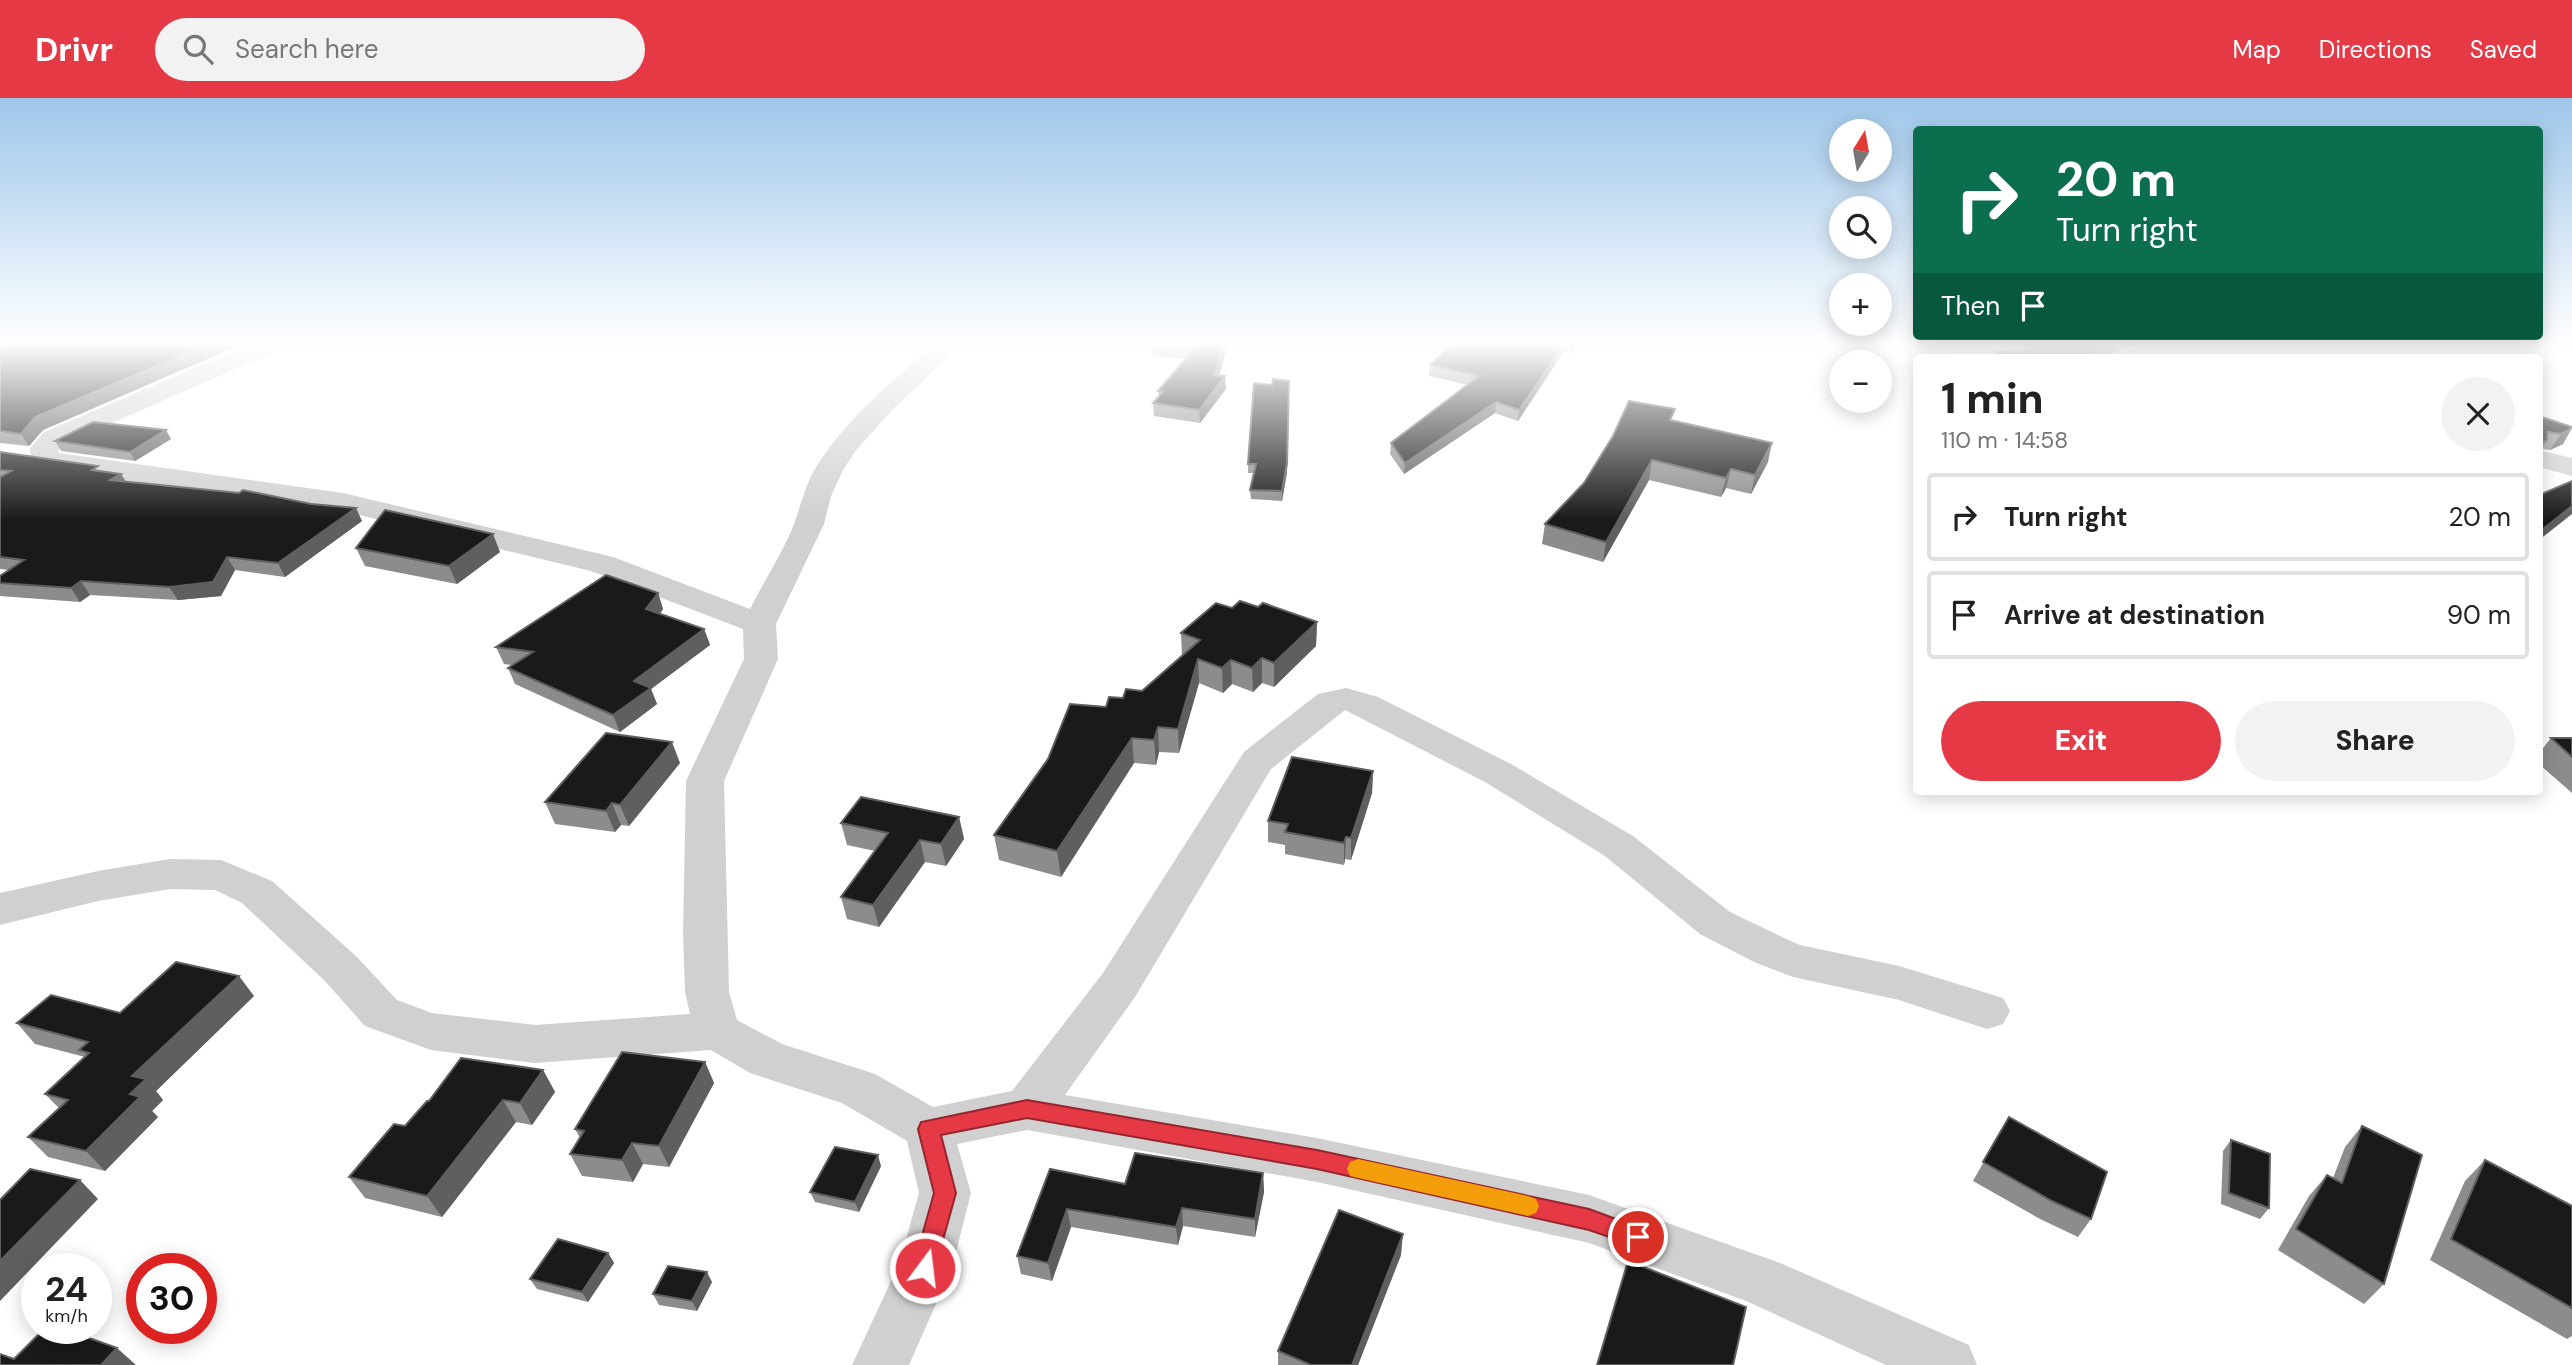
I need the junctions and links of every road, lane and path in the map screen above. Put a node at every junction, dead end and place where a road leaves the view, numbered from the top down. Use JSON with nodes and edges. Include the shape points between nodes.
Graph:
{"nodes":[{"id":1,"x":134,"y":402,"type":"edge"},
{"id":2,"x":886,"y":402,"type":"edge"},
{"id":3,"x":2543,"y":459,"type":"edge"},
{"id":4,"x":2572,"y":467,"type":"edge"},
{"id":5,"x":759,"y":624,"type":"junction"},
{"id":6,"x":0,"y":909,"type":"edge"},
{"id":7,"x":1987,"y":1011,"type":"dead end"},
{"id":8,"x":717,"y":1031,"type":"junction"},
{"id":9,"x":1027,"y":1109,"type":"junction"},
{"id":10,"x":928,"y":1129,"type":"junction"},
{"id":11,"x":880,"y":1365,"type":"edge"},
{"id":12,"x":1949,"y":1365,"type":"edge"}],
"edges":[{"from":1,"to":5,"type":"street","via":[[54,438],[34,458],[343,502],[602,564]]},
{"from":2,"to":5,"type":"street","via":[[833,460],[811,506],[809,524]]},
{"from":3,"to":4,"type":"street"},
{"from":5,"to":8,"type":"street","via":[[761,659],[705,781],[707,992]]},
{"from":6,"to":8,"type":"street","via":[[170,874],[221,875],[257,892],[340,968],[381,1013],[430,1031],[536,1044]]},
{"from":7,"to":9,"type":"street","via":[[1769,950],[1715,923],[1619,846],[1499,773],[1346,699],[1315,713],[1257,761],[1119,985]]},
{"from":8,"to":10,"type":"street","via":[[767,1059],[858,1088]]},
{"from":9,"to":10,"type":"street"},
{"from":9,"to":12,"type":"street","via":[[1317,1160],[1589,1219],[1761,1280]]},
{"from":10,"to":11,"type":"street","via":[[945,1193],[925,1268]]}]}
